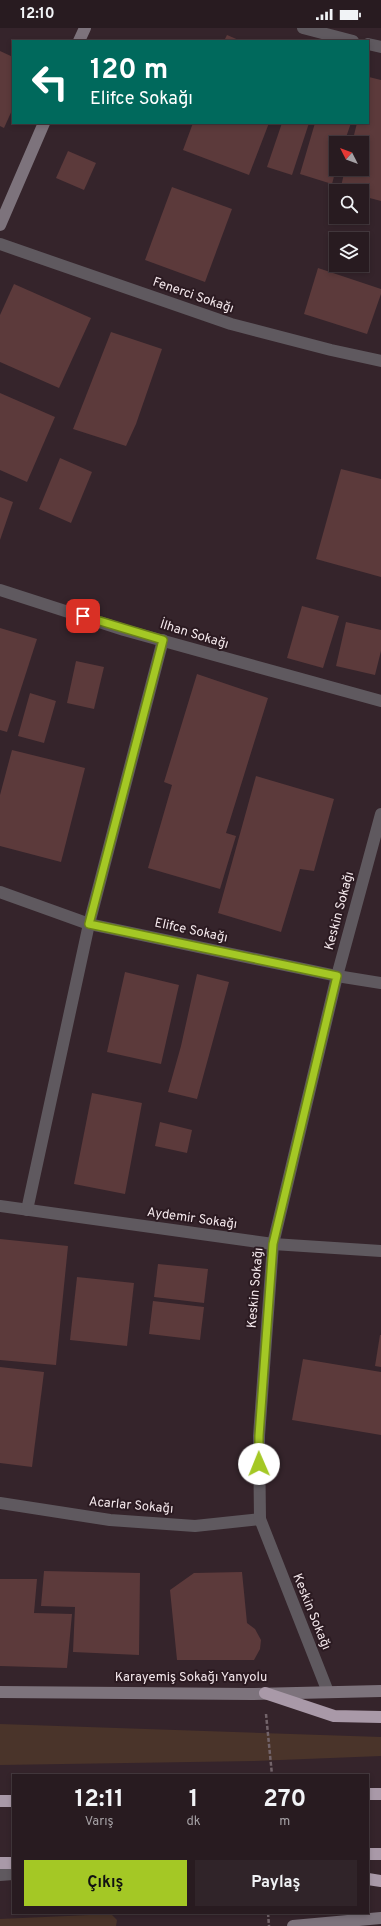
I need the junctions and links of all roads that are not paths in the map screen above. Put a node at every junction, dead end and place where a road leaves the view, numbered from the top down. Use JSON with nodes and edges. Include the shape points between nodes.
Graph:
{"nodes":[{"id":1,"x":85,"y":28,"type":"edge"},
{"id":2,"x":303,"y":28,"type":"edge"},
{"id":3,"x":79,"y":40,"type":"edge"},
{"id":4,"x":349,"y":40,"type":"edge"},
{"id":5,"x":369,"y":44,"type":"edge"},
{"id":6,"x":381,"y":47,"type":"edge"},
{"id":7,"x":44,"y":124,"type":"edge"},
{"id":8,"x":0,"y":225,"type":"edge"},
{"id":9,"x":0,"y":244,"type":"edge"},
{"id":10,"x":381,"y":361,"type":"edge"},
{"id":11,"x":0,"y":590,"type":"edge"},
{"id":12,"x":163,"y":640,"type":"junction"},
{"id":13,"x":381,"y":701,"type":"edge"},
{"id":14,"x":381,"y":814,"type":"edge"},
{"id":15,"x":0,"y":892,"type":"edge"},
{"id":16,"x":89,"y":924,"type":"junction"},
{"id":17,"x":337,"y":976,"type":"junction"},
{"id":18,"x":381,"y":983,"type":"edge"},
{"id":19,"x":0,"y":1206,"type":"edge"},
{"id":20,"x":27,"y":1210,"type":"junction"},
{"id":21,"x":273,"y":1244,"type":"junction"},
{"id":22,"x":381,"y":1251,"type":"edge"},
{"id":23,"x":0,"y":1503,"type":"edge"},
{"id":24,"x":260,"y":1519,"type":"junction"},
{"id":25,"x":381,"y":1691,"type":"edge"},
{"id":26,"x":0,"y":1692,"type":"edge"},
{"id":27,"x":328,"y":1692,"type":"junction"},
{"id":28,"x":265,"y":1693,"type":"junction"},
{"id":29,"x":381,"y":1717,"type":"edge"},
{"id":30,"x":369,"y":1794,"type":"edge"},
{"id":31,"x":381,"y":1794,"type":"edge"},
{"id":32,"x":0,"y":1801,"type":"edge"},
{"id":33,"x":12,"y":1801,"type":"edge"},
{"id":34,"x":369,"y":1854,"type":"edge"},
{"id":35,"x":381,"y":1854,"type":"edge"},
{"id":36,"x":12,"y":1862,"type":"edge"},
{"id":37,"x":0,"y":1863,"type":"edge"},
{"id":38,"x":12,"y":1874,"type":"edge"},
{"id":39,"x":0,"y":1875,"type":"edge"},
{"id":40,"x":369,"y":1879,"type":"edge"},
{"id":41,"x":381,"y":1881,"type":"edge"},
{"id":42,"x":381,"y":1918,"type":"edge"},
{"id":43,"x":293,"y":1926,"type":"edge"}],
"edges":[{"from":1,"to":3,"type":"main road"},
{"from":2,"to":4,"type":"street"},
{"from":5,"to":6,"type":"street"},
{"from":7,"to":8,"type":"main road"},
{"from":9,"to":10,"type":"street","name":"Fenerci Sokağı","via":[[231,324]]},
{"from":11,"to":12,"type":"street","name":"İlhan Sokağı"},
{"from":12,"to":13,"type":"street","name":"İlhan Sokağı"},
{"from":12,"to":16,"type":"street"},
{"from":14,"to":17,"type":"street","name":"Keskin Sokağı"},
{"from":15,"to":16,"type":"street","name":"Elifce Sokağı"},
{"from":16,"to":17,"type":"street","name":"Elifce Sokağı"},
{"from":16,"to":20,"type":"street"},
{"from":17,"to":18,"type":"street","name":"Elifce Sokağı"},
{"from":17,"to":21,"type":"street","name":"Keskin Sokağı"},
{"from":19,"to":20,"type":"street","name":"Aydemir Sokağı"},
{"from":20,"to":21,"type":"street","name":"Aydemir Sokağı"},
{"from":21,"to":22,"type":"street","name":"Aydemir Sokağı"},
{"from":21,"to":24,"type":"street","name":"Keskin Sokağı","via":[[259,1436]]},
{"from":23,"to":24,"type":"street","name":"Acarlar Sokağı","via":[[110,1520],[195,1526]]},
{"from":24,"to":27,"type":"street","name":"Keskin Sokağı"},
{"from":25,"to":27,"type":"main road","name":"Karayemiş Sokağı Yanyolu"},
{"from":26,"to":28,"type":"main road","name":"Karayemiş Sokağı Yanyolu"},
{"from":27,"to":28,"type":"main road","name":"Karayemiş Sokağı Yanyolu"},
{"from":28,"to":29,"type":"highway","via":[[334,1716]]},
{"from":30,"to":31,"type":"highway"},
{"from":32,"to":33,"type":"highway"},
{"from":34,"to":35,"type":"highway"},
{"from":36,"to":37,"type":"highway"},
{"from":38,"to":39,"type":"street"},
{"from":40,"to":41,"type":"highway"},
{"from":42,"to":43,"type":"main road"}]}
